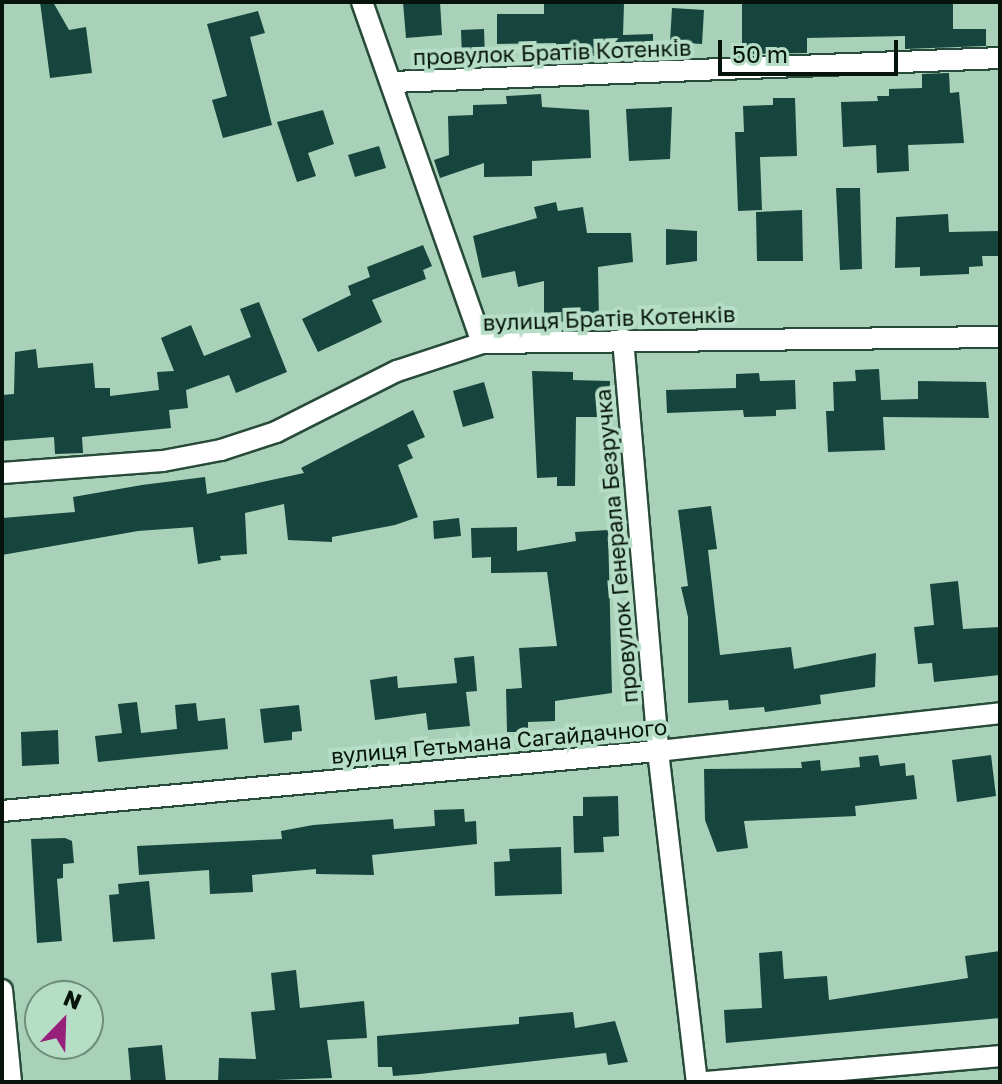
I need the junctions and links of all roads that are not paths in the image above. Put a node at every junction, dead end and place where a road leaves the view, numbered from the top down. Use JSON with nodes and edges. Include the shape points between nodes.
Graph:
{"nodes":[{"id":1,"x":362,"y":2,"type":"edge"},
{"id":2,"x":1000,"y":58,"type":"edge"},
{"id":3,"x":393,"y":82,"type":"junction"},
{"id":4,"x":1000,"y":337,"type":"edge"},
{"id":5,"x":623,"y":339,"type":"junction"},
{"id":6,"x":482,"y":343,"type":"junction"},
{"id":7,"x":2,"y":473,"type":"edge"},
{"id":8,"x":1000,"y":713,"type":"edge"},
{"id":9,"x":658,"y":751,"type":"junction"},
{"id":10,"x":2,"y":811,"type":"edge"},
{"id":11,"x":2,"y":990,"type":"edge"},
{"id":12,"x":1000,"y":1056,"type":"edge"},
{"id":13,"x":11,"y":1082,"type":"edge"},
{"id":14,"x":697,"y":1082,"type":"edge"},
{"id":15,"x":705,"y":1082,"type":"edge"}],
"edges":[{"from":1,"to":3,"type":"street","name":"провулок Братів Котенків"},
{"from":2,"to":3,"type":"street","name":"провулок Братів Котенків"},
{"from":3,"to":6,"type":"street","name":"провулок Братів Котенків"},
{"from":4,"to":5,"type":"street","name":"вулиця Братів Котенків"},
{"from":5,"to":6,"type":"street","name":"вулиця Братів Котенків"},
{"from":5,"to":9,"type":"street","name":"провулок Генерала Безручка"},
{"from":6,"to":7,"type":"street","name":"вулиця Братів Котенків","via":[[397,371],[276,432],[221,450],[163,461]]},
{"from":8,"to":9,"type":"street","name":"вулиця Гетьмана Сагайдачного"},
{"from":9,"to":10,"type":"street","name":"вулиця Гетьмана Сагайдачного"},
{"from":9,"to":14,"type":"street","name":"провулок Генерала Безручка"},
{"from":11,"to":13,"type":"street"},
{"from":12,"to":15,"type":"street"}]}
